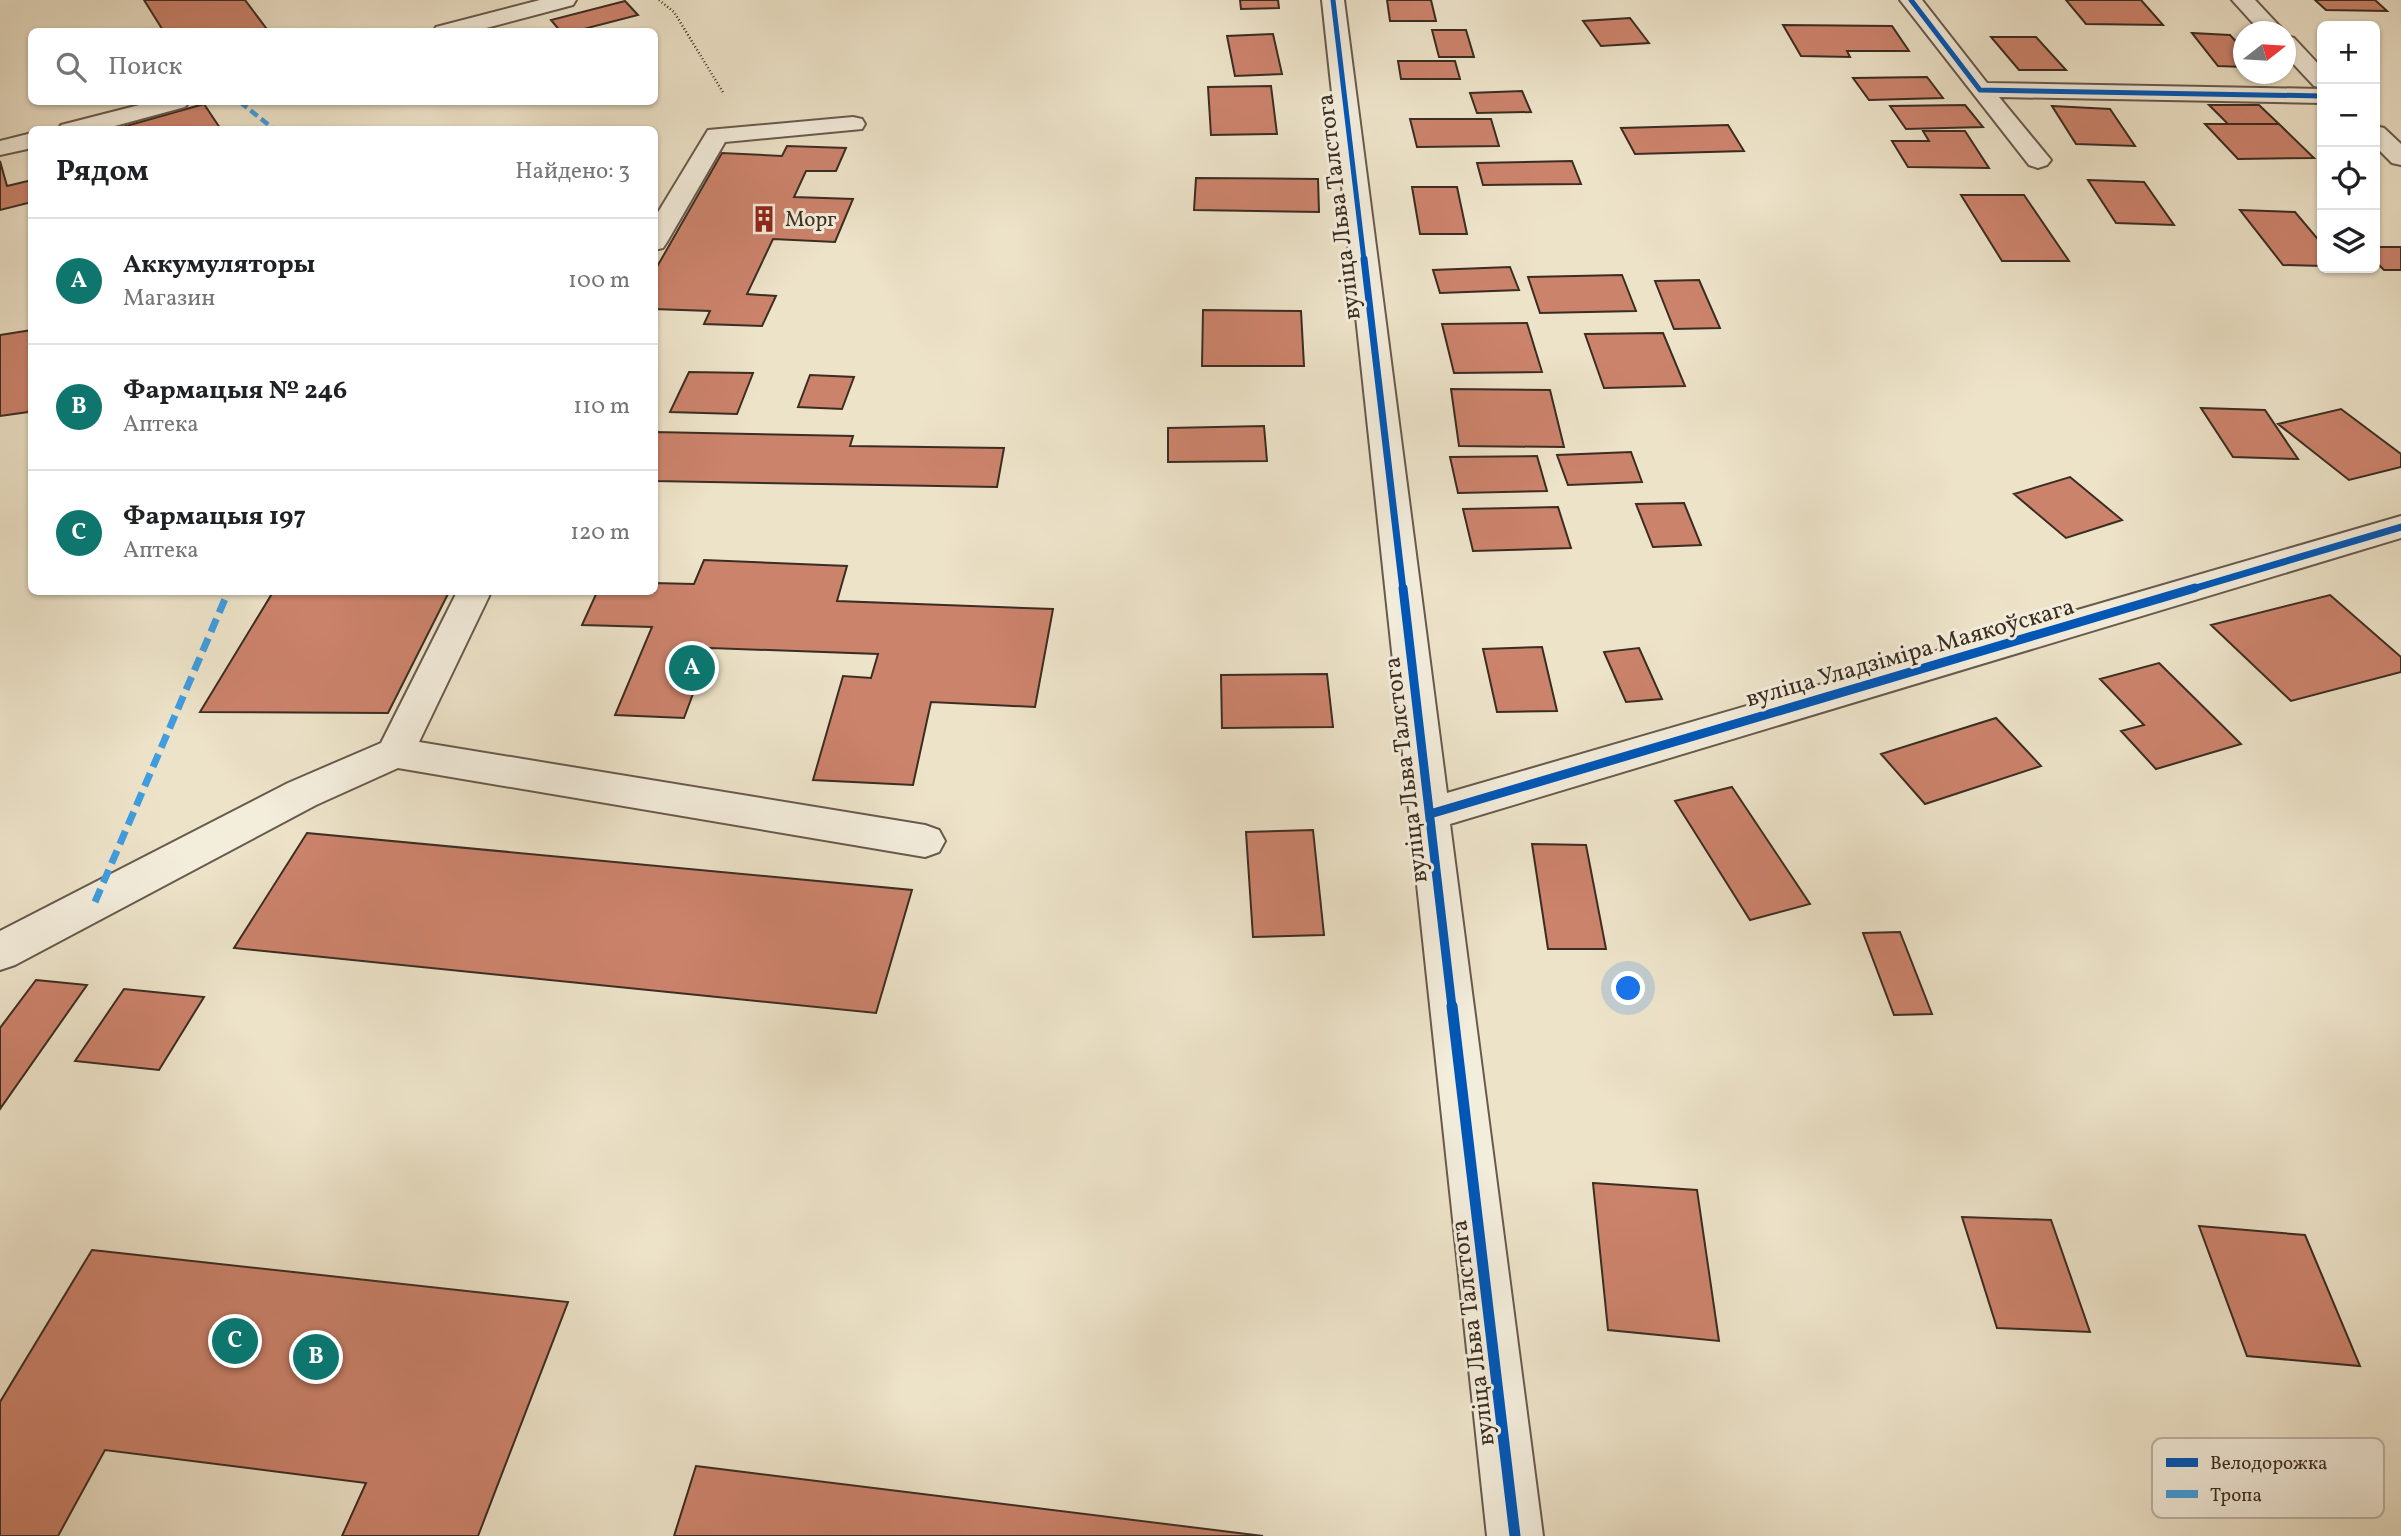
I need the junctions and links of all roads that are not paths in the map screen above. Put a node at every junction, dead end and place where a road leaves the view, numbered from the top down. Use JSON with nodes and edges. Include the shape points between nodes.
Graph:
{"nodes":[{"id":1,"x":565,"y":0,"type":"edge"},
{"id":2,"x":1333,"y":0,"type":"edge"},
{"id":3,"x":1911,"y":0,"type":"edge"},
{"id":4,"x":2243,"y":0,"type":"edge"},
{"id":5,"x":2263,"y":21,"type":"edge"},
{"id":6,"x":459,"y":28,"type":"edge"},
{"id":7,"x":2296,"y":54,"type":"edge"},
{"id":8,"x":2317,"y":76,"type":"edge"},
{"id":9,"x":1980,"y":90,"type":"junction"},
{"id":10,"x":2317,"y":96,"type":"edge"},
{"id":11,"x":166,"y":105,"type":"edge"},
{"id":12,"x":853,"y":124,"type":"dead end"},
{"id":13,"x":85,"y":126,"type":"edge"},
{"id":14,"x":2380,"y":138,"type":"edge"},
{"id":15,"x":28,"y":141,"type":"edge"},
{"id":16,"x":0,"y":148,"type":"edge"},
{"id":17,"x":2401,"y":158,"type":"edge"},
{"id":18,"x":2038,"y":160,"type":"dead end"},
{"id":19,"x":658,"y":235,"type":"edge"},
{"id":20,"x":2401,"y":527,"type":"edge"},
{"id":21,"x":473,"y":595,"type":"edge"},
{"id":22,"x":395,"y":753,"type":"junction"},
{"id":23,"x":1430,"y":814,"type":"junction"},
{"id":24,"x":925,"y":841,"type":"dead end"},
{"id":25,"x":0,"y":951,"type":"edge"},
{"id":26,"x":1515,"y":1536,"type":"edge"}],
"edges":[{"from":1,"to":6,"type":"street"},
{"from":2,"to":23,"type":"street","name":"вуліца Льва Талстога"},
{"from":3,"to":9,"type":"street"},
{"from":4,"to":5,"type":"street"},
{"from":7,"to":8,"type":"street"},
{"from":9,"to":10,"type":"street"},
{"from":9,"to":18,"type":"street"},
{"from":11,"to":13,"type":"street"},
{"from":12,"to":19,"type":"street","via":[[717,135]]},
{"from":14,"to":17,"type":"street"},
{"from":15,"to":16,"type":"street"},
{"from":20,"to":23,"type":"street","name":"вуліца Уладзіміра Маякоўскага"},
{"from":21,"to":22,"type":"street"},
{"from":22,"to":24,"type":"street"},
{"from":22,"to":25,"type":"street","via":[[302,794]]},
{"from":23,"to":26,"type":"street","name":"вуліца Льва Талстога"}]}
